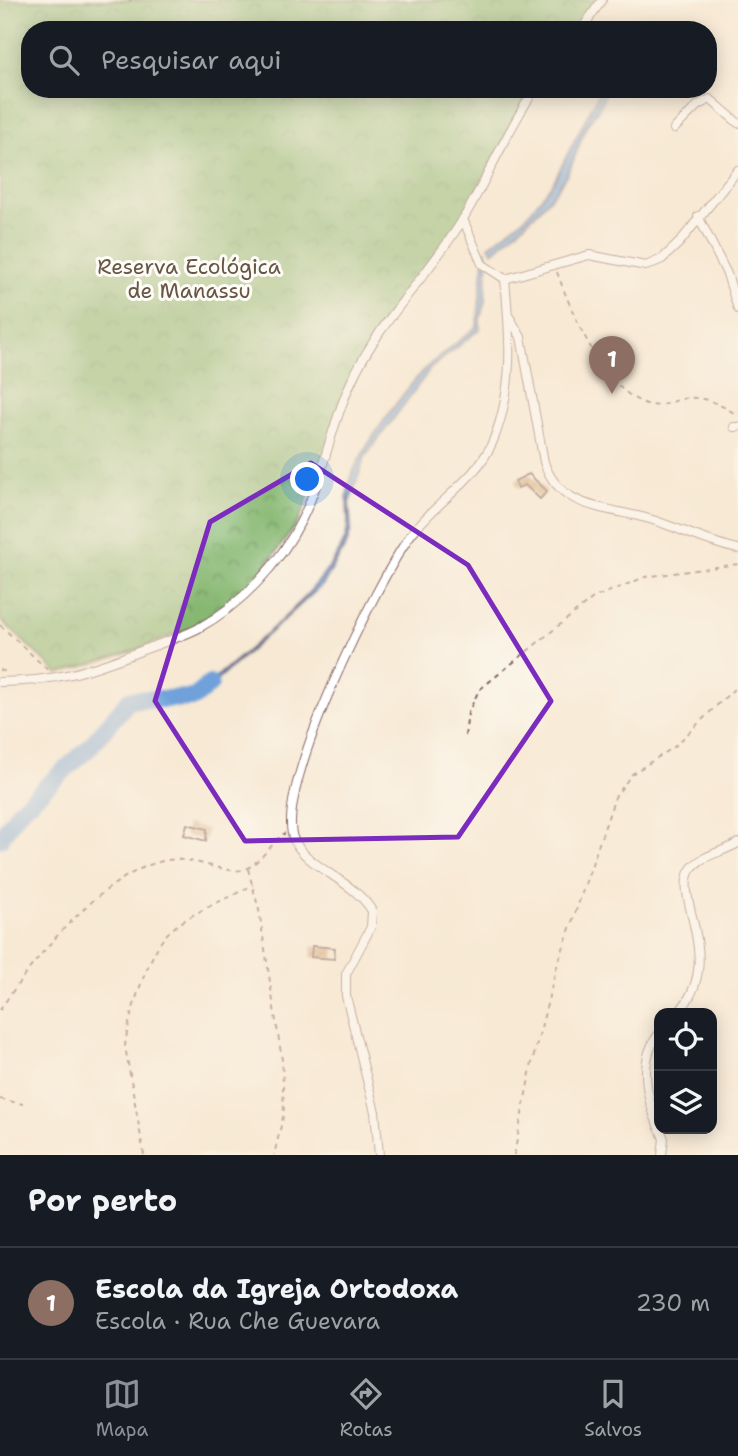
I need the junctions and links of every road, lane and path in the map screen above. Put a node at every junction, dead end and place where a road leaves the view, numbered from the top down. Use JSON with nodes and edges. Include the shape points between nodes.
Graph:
{"nodes":[{"id":1,"x":602,"y":0,"type":"edge"},
{"id":2,"x":587,"y":21,"type":"edge"},
{"id":3,"x":530,"y":98,"type":"edge"},
{"id":4,"x":738,"y":123,"type":"edge"},
{"id":5,"x":674,"y":129,"type":"dead end"},
{"id":6,"x":738,"y":170,"type":"edge"},
{"id":7,"x":698,"y":216,"type":"junction"},
{"id":8,"x":463,"y":219,"type":"junction"},
{"id":9,"x":554,"y":265,"type":"junction"},
{"id":10,"x":505,"y":279,"type":"junction"},
{"id":11,"x":738,"y":309,"type":"edge"},
{"id":12,"x":509,"y":315,"type":"junction"},
{"id":13,"x":738,"y":415,"type":"edge"},
{"id":14,"x":738,"y":549,"type":"edge"},
{"id":15,"x":738,"y":564,"type":"edge"},
{"id":16,"x":0,"y":625,"type":"edge"},
{"id":17,"x":56,"y":678,"type":"junction"},
{"id":18,"x":0,"y":682,"type":"edge"},
{"id":19,"x":738,"y":685,"type":"edge"},
{"id":20,"x":465,"y":736,"type":"dead end"},
{"id":21,"x":291,"y":828,"type":"junction"},
{"id":22,"x":738,"y":843,"type":"edge"},
{"id":23,"x":248,"y":868,"type":"junction"},
{"id":24,"x":253,"y":885,"type":"junction"},
{"id":25,"x":681,"y":1008,"type":"edge"},
{"id":26,"x":0,"y":1010,"type":"edge"},
{"id":27,"x":654,"y":1044,"type":"edge"},
{"id":28,"x":0,"y":1099,"type":"edge"},
{"id":29,"x":23,"y":1104,"type":"dead end"},
{"id":30,"x":654,"y":1112,"type":"edge"},
{"id":31,"x":662,"y":1134,"type":"edge"},
{"id":32,"x":145,"y":1155,"type":"edge"},
{"id":33,"x":274,"y":1155,"type":"edge"},
{"id":34,"x":379,"y":1155,"type":"edge"},
{"id":35,"x":514,"y":1155,"type":"edge"},
{"id":36,"x":662,"y":1155,"type":"edge"}],
"edges":[{"from":1,"to":2,"type":"street"},
{"from":3,"to":8,"type":"street"},
{"from":4,"to":5,"type":"street","via":[[710,99]]},
{"from":6,"to":7,"type":"street"},
{"from":7,"to":9,"type":"street","via":[[679,243],[646,266],[589,255]]},
{"from":7,"to":11,"type":"street","via":[[727,274]]},
{"from":8,"to":10,"type":"street","via":[[482,264]]},
{"from":8,"to":17,"type":"street","via":[[367,353],[352,380],[302,520],[252,588],[197,629],[80,674]]},
{"from":9,"to":10,"type":"street"},
{"from":9,"to":13,"type":"path","via":[[572,314],[595,356],[637,401],[664,405],[695,397]]},
{"from":10,"to":12,"type":"street"},
{"from":12,"to":14,"type":"street","via":[[521,337],[548,476],[561,492],[605,512],[646,518],[711,544]]},
{"from":12,"to":21,"type":"street","via":[[510,379],[493,443],[475,469],[408,538],[379,591],[327,696],[309,744]]},
{"from":15,"to":20,"type":"path","via":[[645,577],[593,598],[479,690],[468,713]]},
{"from":16,"to":17,"type":"path"},
{"from":17,"to":18,"type":"street"},
{"from":19,"to":35,"type":"path","via":[[674,747],[632,774],[615,797],[556,969]]},
{"from":21,"to":23,"type":"path"},
{"from":21,"to":34,"type":"street","via":[[300,848],[356,890],[372,911],[371,927],[346,974],[346,996],[375,1112]]},
{"from":22,"to":25,"type":"street","via":[[702,860],[686,880],[699,958],[692,992]]},
{"from":23,"to":24,"type":"path"},
{"from":23,"to":26,"type":"path","via":[[224,870],[186,859],[166,860],[118,881],[19,980]]},
{"from":24,"to":32,"type":"path","via":[[171,930],[147,973],[125,1046]]},
{"from":24,"to":33,"type":"path","via":[[284,1079],[284,1113]]},
{"from":27,"to":30,"type":"street","via":[[648,1055],[647,1090]]},
{"from":28,"to":29,"type":"path"},
{"from":31,"to":36,"type":"street"}]}
